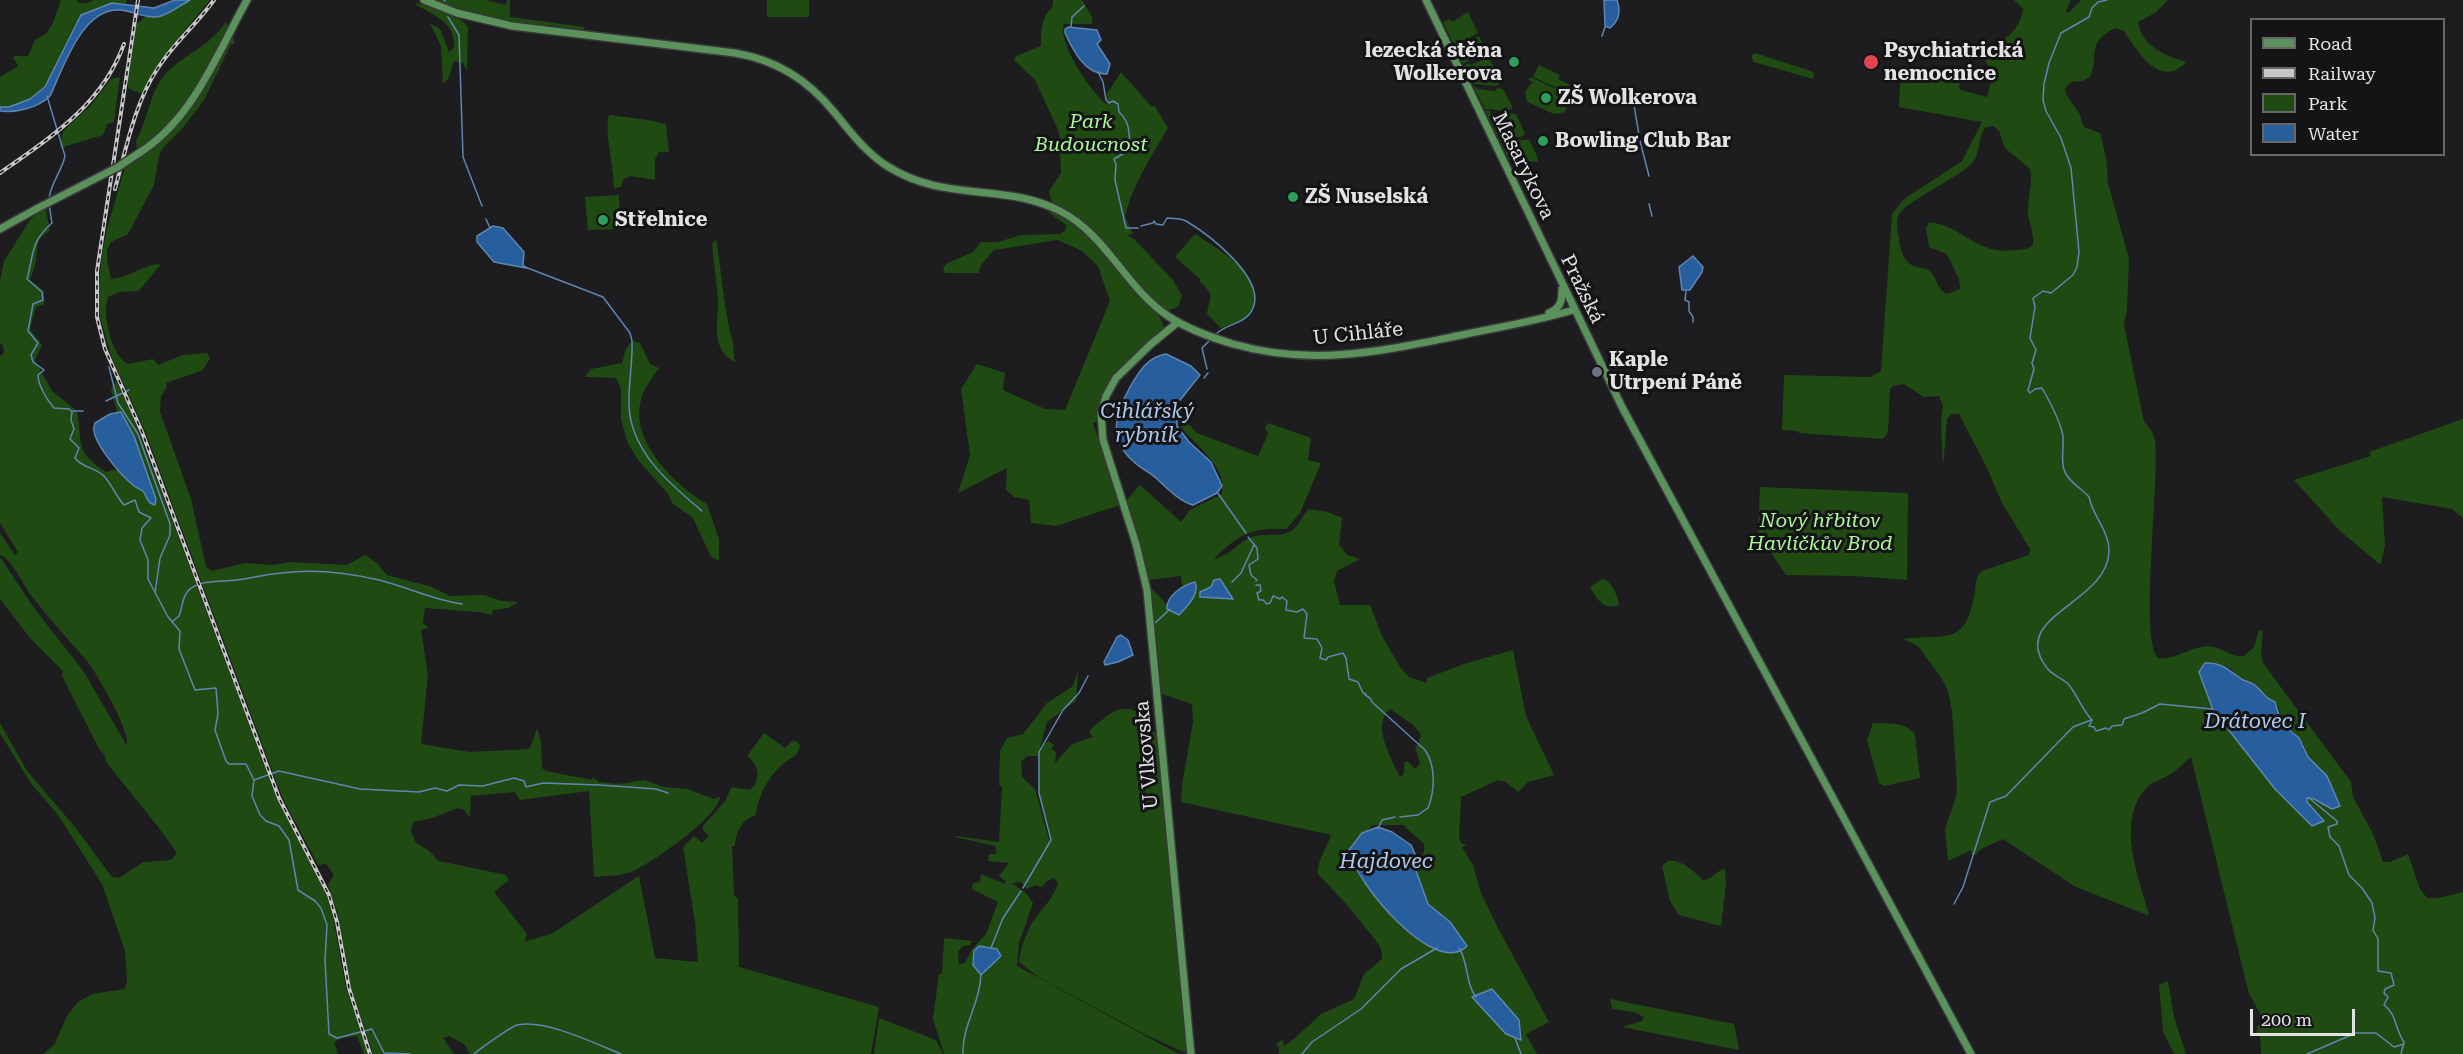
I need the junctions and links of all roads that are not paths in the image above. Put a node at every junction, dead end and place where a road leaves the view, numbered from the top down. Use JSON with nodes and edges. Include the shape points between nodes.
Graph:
{"nodes":[{"id":1,"x":247,"y":0,"type":"edge"},
{"id":2,"x":424,"y":0,"type":"edge"},
{"id":3,"x":1426,"y":0,"type":"edge"},
{"id":4,"x":0,"y":229,"type":"edge"},
{"id":5,"x":1544,"y":249,"type":"joint"},
{"id":6,"x":1563,"y":287,"type":"junction"},
{"id":7,"x":1574,"y":310,"type":"junction"},
{"id":8,"x":1536,"y":319,"type":"junction"},
{"id":9,"x":1178,"y":322,"type":"junction"},
{"id":10,"x":1583,"y":329,"type":"junction"},
{"id":11,"x":1191,"y":1054,"type":"edge"},
{"id":12,"x":1971,"y":1054,"type":"edge"}],
"edges":[{"from":1,"to":4,"type":"main road","bridge":true,"via":[[186,109],[166,132],[118,167]]},
{"from":2,"to":9,"type":"main road","name":"U Cihláře","via":[[457,13],[512,26],[735,53],[771,62],[810,86],[860,143],[891,168],[936,187],[1011,196],[1050,206],[1073,218],[1092,233],[1149,300]]},
{"from":3,"to":5,"type":"main road","name":"Masarykova"},
{"from":5,"to":6,"type":"main road","name":"Pražská"},
{"from":6,"to":7,"type":"main road","name":"Pražská"},
{"from":6,"to":8,"type":"main road","via":[[1558,308]]},
{"from":7,"to":8,"type":"main road"},
{"from":7,"to":10,"type":"main road","name":"Pražská"},
{"from":8,"to":9,"type":"main road","name":"U Cihláře","via":[[1377,352],[1321,357],[1243,346]]},
{"from":8,"to":10,"type":"main road","via":[[1569,317]]},
{"from":9,"to":11,"type":"main road","name":"U Vlkovska","via":[[1129,364],[1108,391],[1101,422],[1147,590]]},
{"from":10,"to":12,"type":"main road","name":"Pražská"}]}
